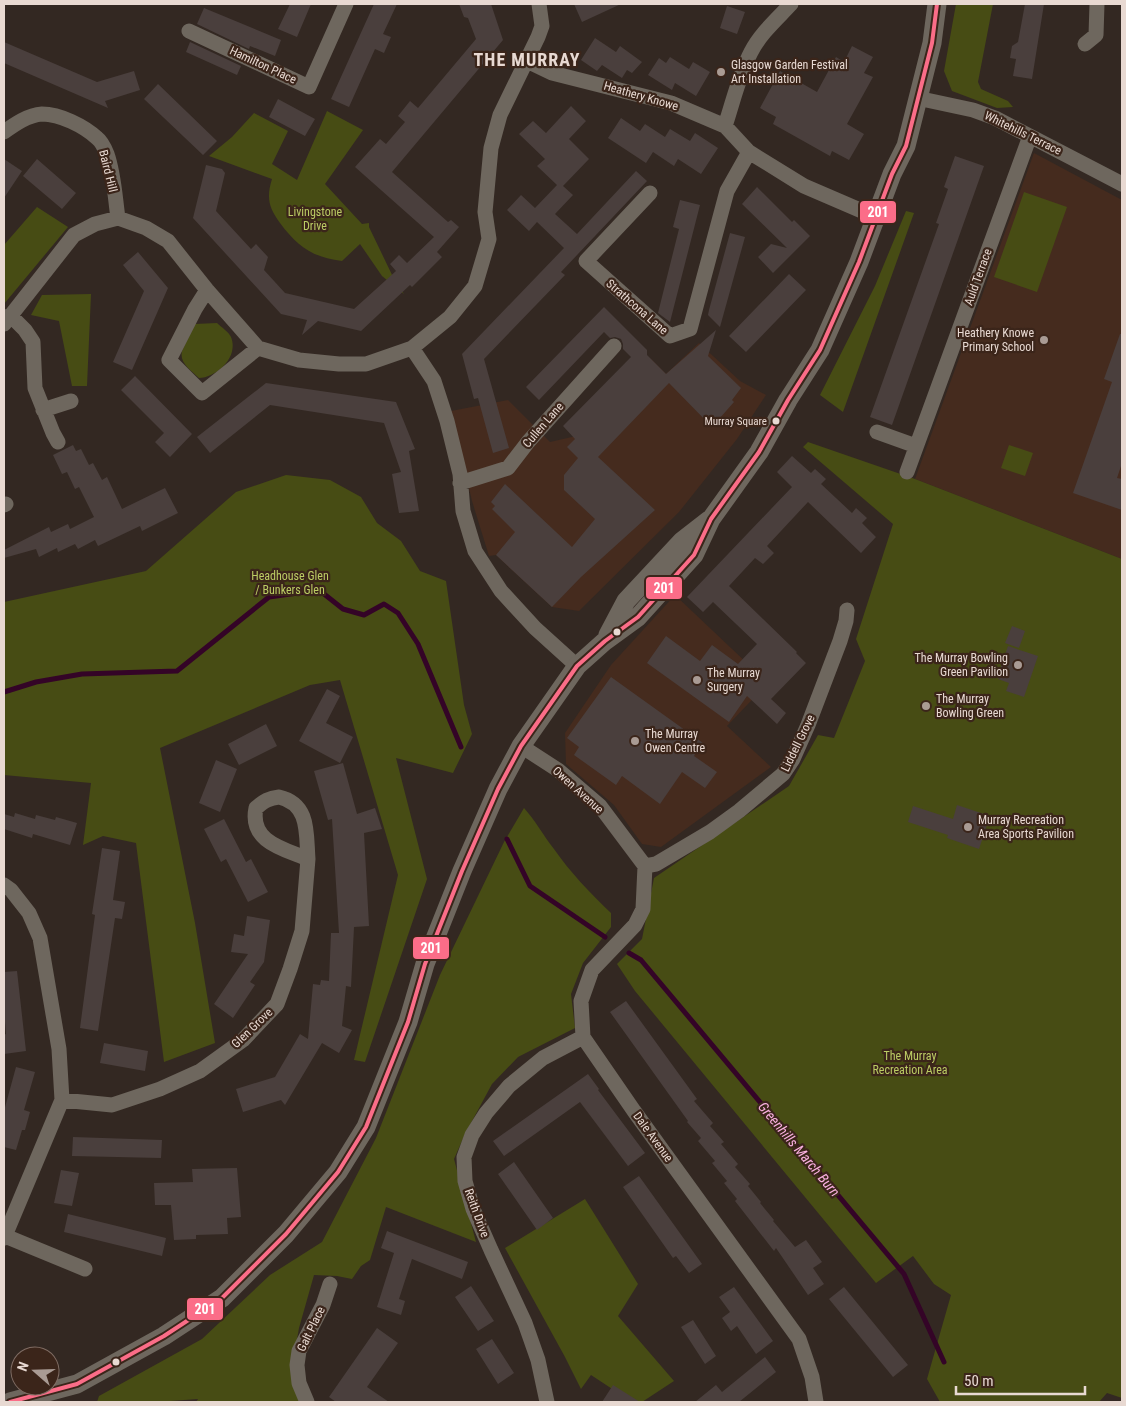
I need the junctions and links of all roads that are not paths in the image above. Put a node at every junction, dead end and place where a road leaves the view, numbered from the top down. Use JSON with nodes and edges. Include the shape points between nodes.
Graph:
{"nodes":[{"id":1,"x":346,"y":4,"type":"edge"},
{"id":2,"x":539,"y":4,"type":"edge"},
{"id":3,"x":791,"y":4,"type":"edge"},
{"id":4,"x":937,"y":4,"type":"edge"},
{"id":5,"x":1097,"y":4,"type":"edge"},
{"id":6,"x":189,"y":31,"type":"dead end"},
{"id":7,"x":1085,"y":44,"type":"dead end"},
{"id":8,"x":527,"y":61,"type":"junction"},
{"id":9,"x":917,"y":98,"type":"junction"},
{"id":10,"x":726,"y":126,"type":"junction"},
{"id":11,"x":4,"y":132,"type":"edge"},
{"id":12,"x":1030,"y":136,"type":"junction"},
{"id":13,"x":749,"y":152,"type":"junction"},
{"id":14,"x":1122,"y":184,"type":"edge"},
{"id":15,"x":650,"y":193,"type":"dead end"},
{"id":16,"x":876,"y":217,"type":"junction"},
{"id":17,"x":118,"y":218,"type":"junction"},
{"id":18,"x":207,"y":290,"type":"junction"},
{"id":19,"x":7,"y":319,"type":"edge"},
{"id":20,"x":614,"y":346,"type":"dead end"},
{"id":21,"x":258,"y":348,"type":"junction"},
{"id":22,"x":412,"y":348,"type":"junction"},
{"id":23,"x":71,"y":401,"type":"dead end"},
{"id":24,"x":43,"y":410,"type":"junction"},
{"id":25,"x":877,"y":432,"type":"dead end"},
{"id":26,"x":58,"y":442,"type":"dead end"},
{"id":27,"x":916,"y":446,"type":"junction"},
{"id":28,"x":907,"y":472,"type":"dead end"},
{"id":29,"x":460,"y":482,"type":"junction"},
{"id":30,"x":847,"y":610,"type":"dead end"},
{"id":31,"x":577,"y":666,"type":"junction"},
{"id":32,"x":521,"y":746,"type":"junction"},
{"id":33,"x":308,"y":860,"type":"dead end"},
{"id":34,"x":646,"y":866,"type":"junction"},
{"id":35,"x":4,"y":884,"type":"edge"},
{"id":36,"x":583,"y":1037,"type":"junction"},
{"id":37,"x":62,"y":1100,"type":"junction"},
{"id":38,"x":4,"y":1237,"type":"edge"},
{"id":39,"x":85,"y":1269,"type":"dead end"},
{"id":40,"x":330,"y":1284,"type":"dead end"},
{"id":41,"x":10,"y":1402,"type":"edge"},
{"id":42,"x":307,"y":1402,"type":"edge"},
{"id":43,"x":547,"y":1402,"type":"edge"},
{"id":44,"x":816,"y":1402,"type":"edge"}],
"edges":[{"from":1,"to":6,"type":"street","name":"Hamilton Place","via":[[309,87]]},
{"from":2,"to":8,"type":"street","via":[[542,26]]},
{"from":3,"to":10,"type":"street","via":[[751,51]]},
{"from":4,"to":9,"type":"street","via":[[932,43]]},
{"from":5,"to":7,"type":"street","via":[[1096,35]]},
{"from":8,"to":10,"type":"street","name":"Heathery Knowe","via":[[552,73],[670,102]]},
{"from":8,"to":22,"type":"street","via":[[500,115],[491,148],[485,212],[490,239],[475,286],[450,317]]},
{"from":9,"to":12,"type":"street","name":"Whitehills Terrace","via":[[973,110]]},
{"from":9,"to":16,"type":"street","via":[[906,146]]},
{"from":10,"to":13,"type":"street","name":"Heathery Knowe"},
{"from":11,"to":17,"type":"street","name":"Baird Hill","via":[[25,118],[42,114],[63,118],[99,139],[107,155]]},
{"from":12,"to":14,"type":"street","name":"Whitehills Terrace"},
{"from":12,"to":27,"type":"street","name":"Auld Terrace"},
{"from":13,"to":15,"type":"street","name":"Strathcona Lane","via":[[727,191],[690,329],[670,336],[586,261]]},
{"from":13,"to":16,"type":"street","name":"Heathery Knowe","via":[[804,186]]},
{"from":16,"to":31,"type":"street","via":[[820,350],[760,452],[711,519],[682,541],[626,601],[605,641]]},
{"from":17,"to":18,"type":"street","via":[[146,228],[168,241]]},
{"from":17,"to":19,"type":"street","via":[[95,224],[74,235]]},
{"from":18,"to":21,"type":"street"},
{"from":18,"to":21,"type":"street","via":[[170,360],[202,393]]},
{"from":19,"to":24,"type":"street","via":[[25,330],[33,342],[35,388]]},
{"from":20,"to":29,"type":"street","name":"Cullen Lane","via":[[508,468]]},
{"from":21,"to":22,"type":"street","via":[[299,360],[338,364],[366,364]]},
{"from":22,"to":29,"type":"street","via":[[434,381],[447,420]]},
{"from":23,"to":24,"type":"street"},
{"from":24,"to":26,"type":"street"},
{"from":25,"to":27,"type":"street"},
{"from":27,"to":28,"type":"street","name":"Auld Terrace"},
{"from":29,"to":31,"type":"street","via":[[463,511],[475,551],[516,616],[535,628]]},
{"from":30,"to":34,"type":"street","name":"Liddell Grove","via":[[840,641],[808,725],[783,774],[710,832],[656,864]]},
{"from":31,"to":32,"type":"street"},
{"from":32,"to":34,"type":"street","name":"Owen Avenue","via":[[558,770],[600,806]]},
{"from":32,"to":41,"type":"street","via":[[496,793],[425,964],[408,1022],[366,1127],[338,1172],[286,1234],[222,1298],[164,1336],[77,1384]]},
{"from":33,"to":37,"type":"street","name":"Glen Grove","via":[[302,931],[290,969],[276,1004],[243,1040],[200,1071],[112,1105]]},
{"from":34,"to":36,"type":"street","via":[[643,909],[635,925],[592,970],[581,1001]]},
{"from":35,"to":37,"type":"street","via":[[28,912],[40,938],[59,1049]]},
{"from":36,"to":43,"type":"street","name":"Reith Drive","via":[[543,1058],[509,1086],[472,1135],[464,1157],[465,1181],[473,1208],[525,1323],[538,1360]]},
{"from":36,"to":44,"type":"street","name":"Dale Avenue","via":[[799,1339],[812,1377]]},
{"from":37,"to":38,"type":"street"},
{"from":38,"to":39,"type":"street"},
{"from":40,"to":42,"type":"street","name":"Galt Place","via":[[299,1351],[299,1383]]}]}
